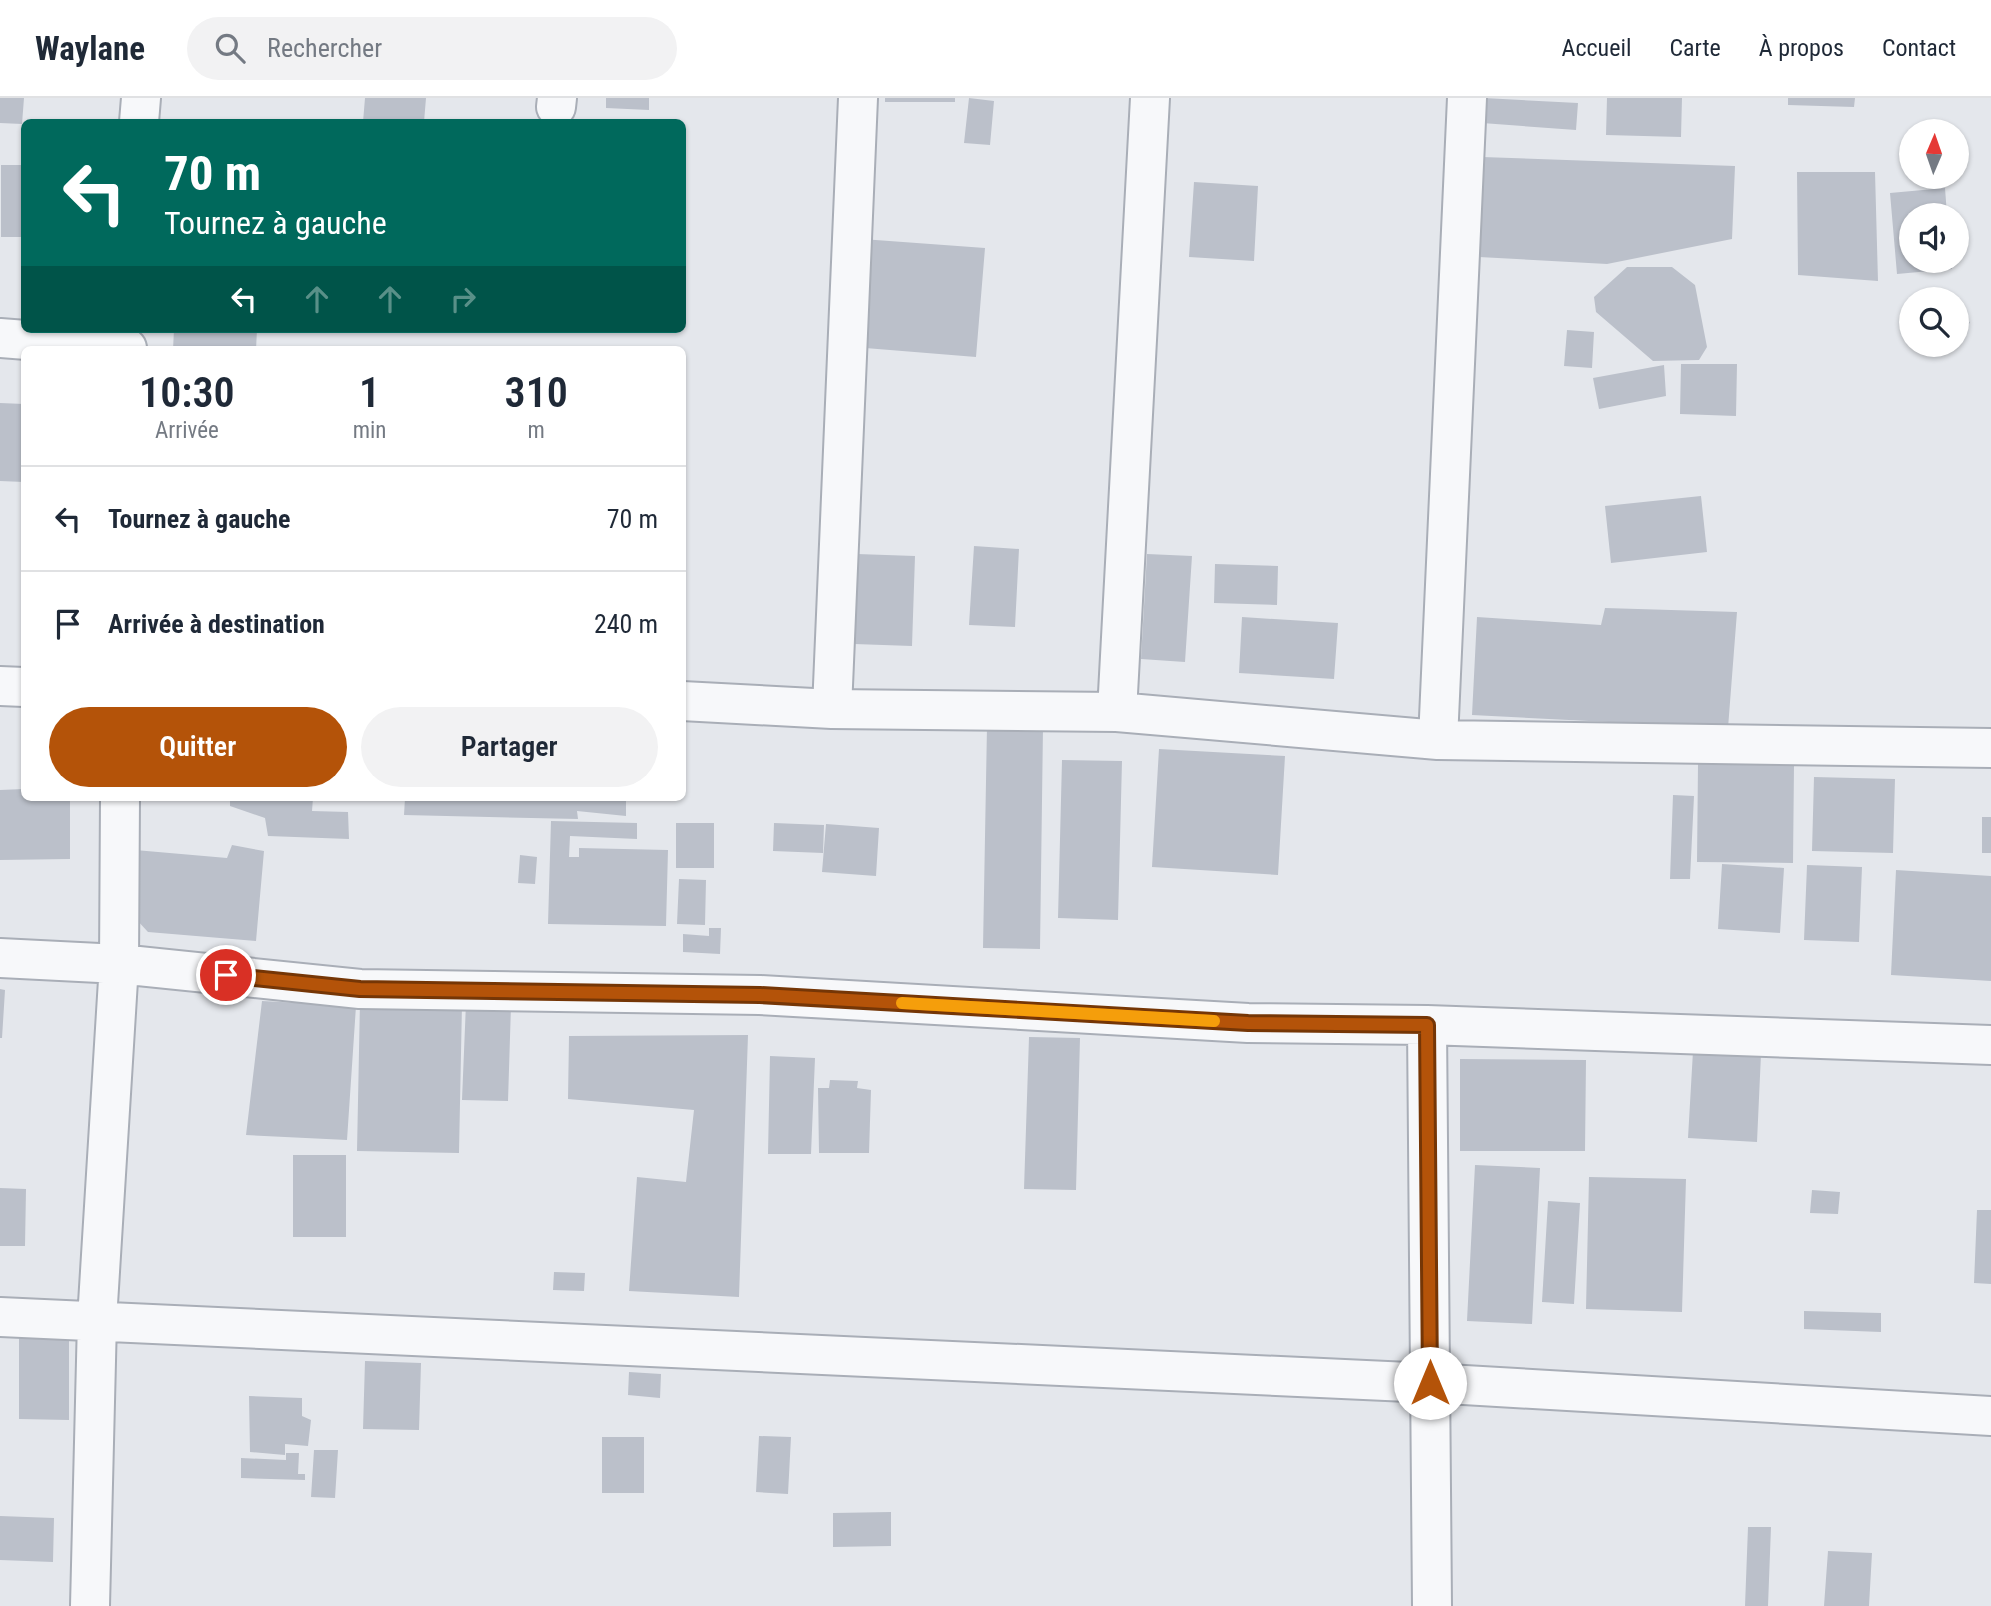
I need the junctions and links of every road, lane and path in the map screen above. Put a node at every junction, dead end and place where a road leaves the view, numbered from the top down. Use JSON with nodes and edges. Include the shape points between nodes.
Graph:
{"nodes":[{"id":1,"x":141,"y":98,"type":"edge"},
{"id":2,"x":858,"y":98,"type":"edge"},
{"id":3,"x":1150,"y":98,"type":"edge"},
{"id":4,"x":1466,"y":98,"type":"edge"},
{"id":5,"x":139,"y":119,"type":"edge"},
{"id":6,"x":0,"y":338,"type":"edge"},
{"id":7,"x":128,"y":342,"type":"edge"},
{"id":8,"x":0,"y":686,"type":"edge"},
{"id":9,"x":21,"y":687,"type":"edge"},
{"id":10,"x":686,"y":701,"type":"edge"},
{"id":11,"x":832,"y":709,"type":"junction"},
{"id":12,"x":1117,"y":712,"type":"junction"},
{"id":13,"x":1438,"y":740,"type":"junction"},
{"id":14,"x":1991,"y":748,"type":"edge"},
{"id":15,"x":120,"y":801,"type":"edge"},
{"id":16,"x":0,"y":958,"type":"edge"},
{"id":17,"x":119,"y":964,"type":"junction"},
{"id":18,"x":1427,"y":1025,"type":"junction"},
{"id":19,"x":1991,"y":1045,"type":"edge"},
{"id":20,"x":0,"y":1317,"type":"edge"},
{"id":21,"x":97,"y":1320,"type":"junction"},
{"id":22,"x":1430,"y":1383,"type":"junction"},
{"id":23,"x":1991,"y":1416,"type":"edge"},
{"id":24,"x":90,"y":1606,"type":"edge"},
{"id":25,"x":1432,"y":1606,"type":"edge"}],
"edges":[{"from":1,"to":5,"type":"street"},
{"from":2,"to":11,"type":"street"},
{"from":3,"to":12,"type":"street"},
{"from":4,"to":13,"type":"street"},
{"from":6,"to":7,"type":"street"},
{"from":8,"to":9,"type":"street"},
{"from":10,"to":11,"type":"street"},
{"from":11,"to":12,"type":"street"},
{"from":12,"to":13,"type":"street"},
{"from":13,"to":14,"type":"street"},
{"from":15,"to":17,"type":"street"},
{"from":16,"to":17,"type":"street"},
{"from":17,"to":18,"type":"street","via":[[360,989],[760,995],[1248,1023]]},
{"from":17,"to":21,"type":"street"},
{"from":18,"to":19,"type":"street"},
{"from":18,"to":22,"type":"street"},
{"from":20,"to":21,"type":"street"},
{"from":21,"to":22,"type":"street"},
{"from":21,"to":24,"type":"street"},
{"from":22,"to":23,"type":"street"},
{"from":22,"to":25,"type":"street"}]}
